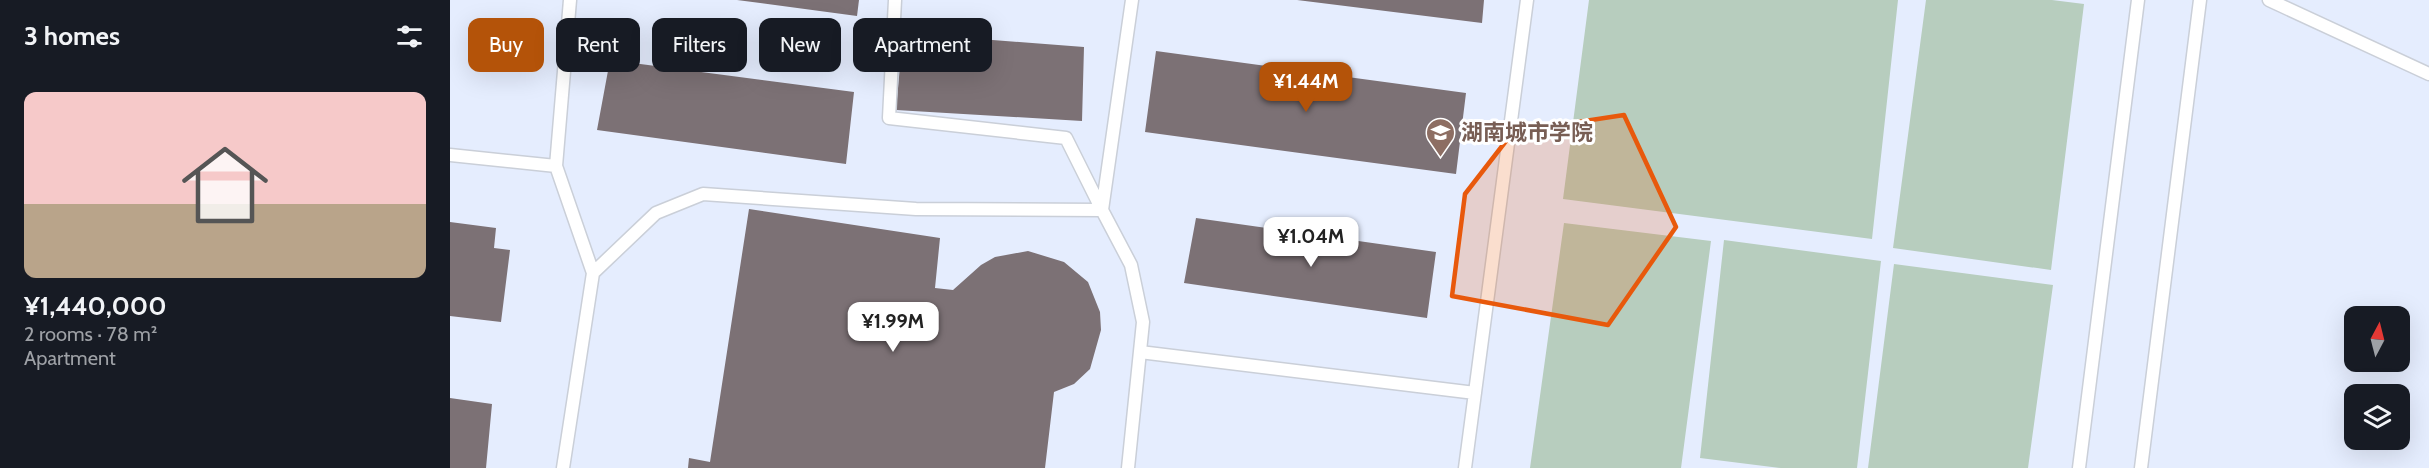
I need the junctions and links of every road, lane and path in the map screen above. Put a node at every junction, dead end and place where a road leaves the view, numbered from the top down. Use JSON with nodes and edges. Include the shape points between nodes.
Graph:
{"nodes":[{"id":1,"x":570,"y":0,"type":"edge"},
{"id":2,"x":895,"y":0,"type":"edge"},
{"id":3,"x":1132,"y":0,"type":"edge"},
{"id":4,"x":1527,"y":0,"type":"edge"},
{"id":5,"x":2138,"y":0,"type":"edge"},
{"id":6,"x":2200,"y":0,"type":"edge"},
{"id":7,"x":2269,"y":0,"type":"edge"},
{"id":8,"x":2429,"y":74,"type":"edge"},
{"id":9,"x":450,"y":155,"type":"edge"},
{"id":10,"x":556,"y":166,"type":"junction"},
{"id":11,"x":1102,"y":210,"type":"junction"},
{"id":12,"x":593,"y":273,"type":"junction"},
{"id":13,"x":1140,"y":352,"type":"junction"},
{"id":14,"x":1475,"y":393,"type":"junction"},
{"id":15,"x":563,"y":468,"type":"edge"},
{"id":16,"x":1128,"y":468,"type":"edge"},
{"id":17,"x":1465,"y":468,"type":"edge"},
{"id":18,"x":2079,"y":468,"type":"edge"},
{"id":19,"x":2141,"y":468,"type":"edge"}],
"edges":[{"from":1,"to":10,"type":"lane"},
{"from":2,"to":11,"type":"lane","via":[[889,118],[1066,138]]},
{"from":3,"to":11,"type":"lane"},
{"from":4,"to":14,"type":"lane"},
{"from":5,"to":18,"type":"lane"},
{"from":6,"to":19,"type":"lane"},
{"from":7,"to":8,"type":"lane"},
{"from":9,"to":10,"type":"lane"},
{"from":10,"to":12,"type":"lane"},
{"from":11,"to":12,"type":"lane","via":[[916,209],[703,194],[656,213]]},
{"from":11,"to":13,"type":"lane","via":[[1131,265],[1143,322]]},
{"from":12,"to":15,"type":"lane"},
{"from":13,"to":14,"type":"lane"},
{"from":13,"to":16,"type":"lane"},
{"from":14,"to":17,"type":"lane"}]}
